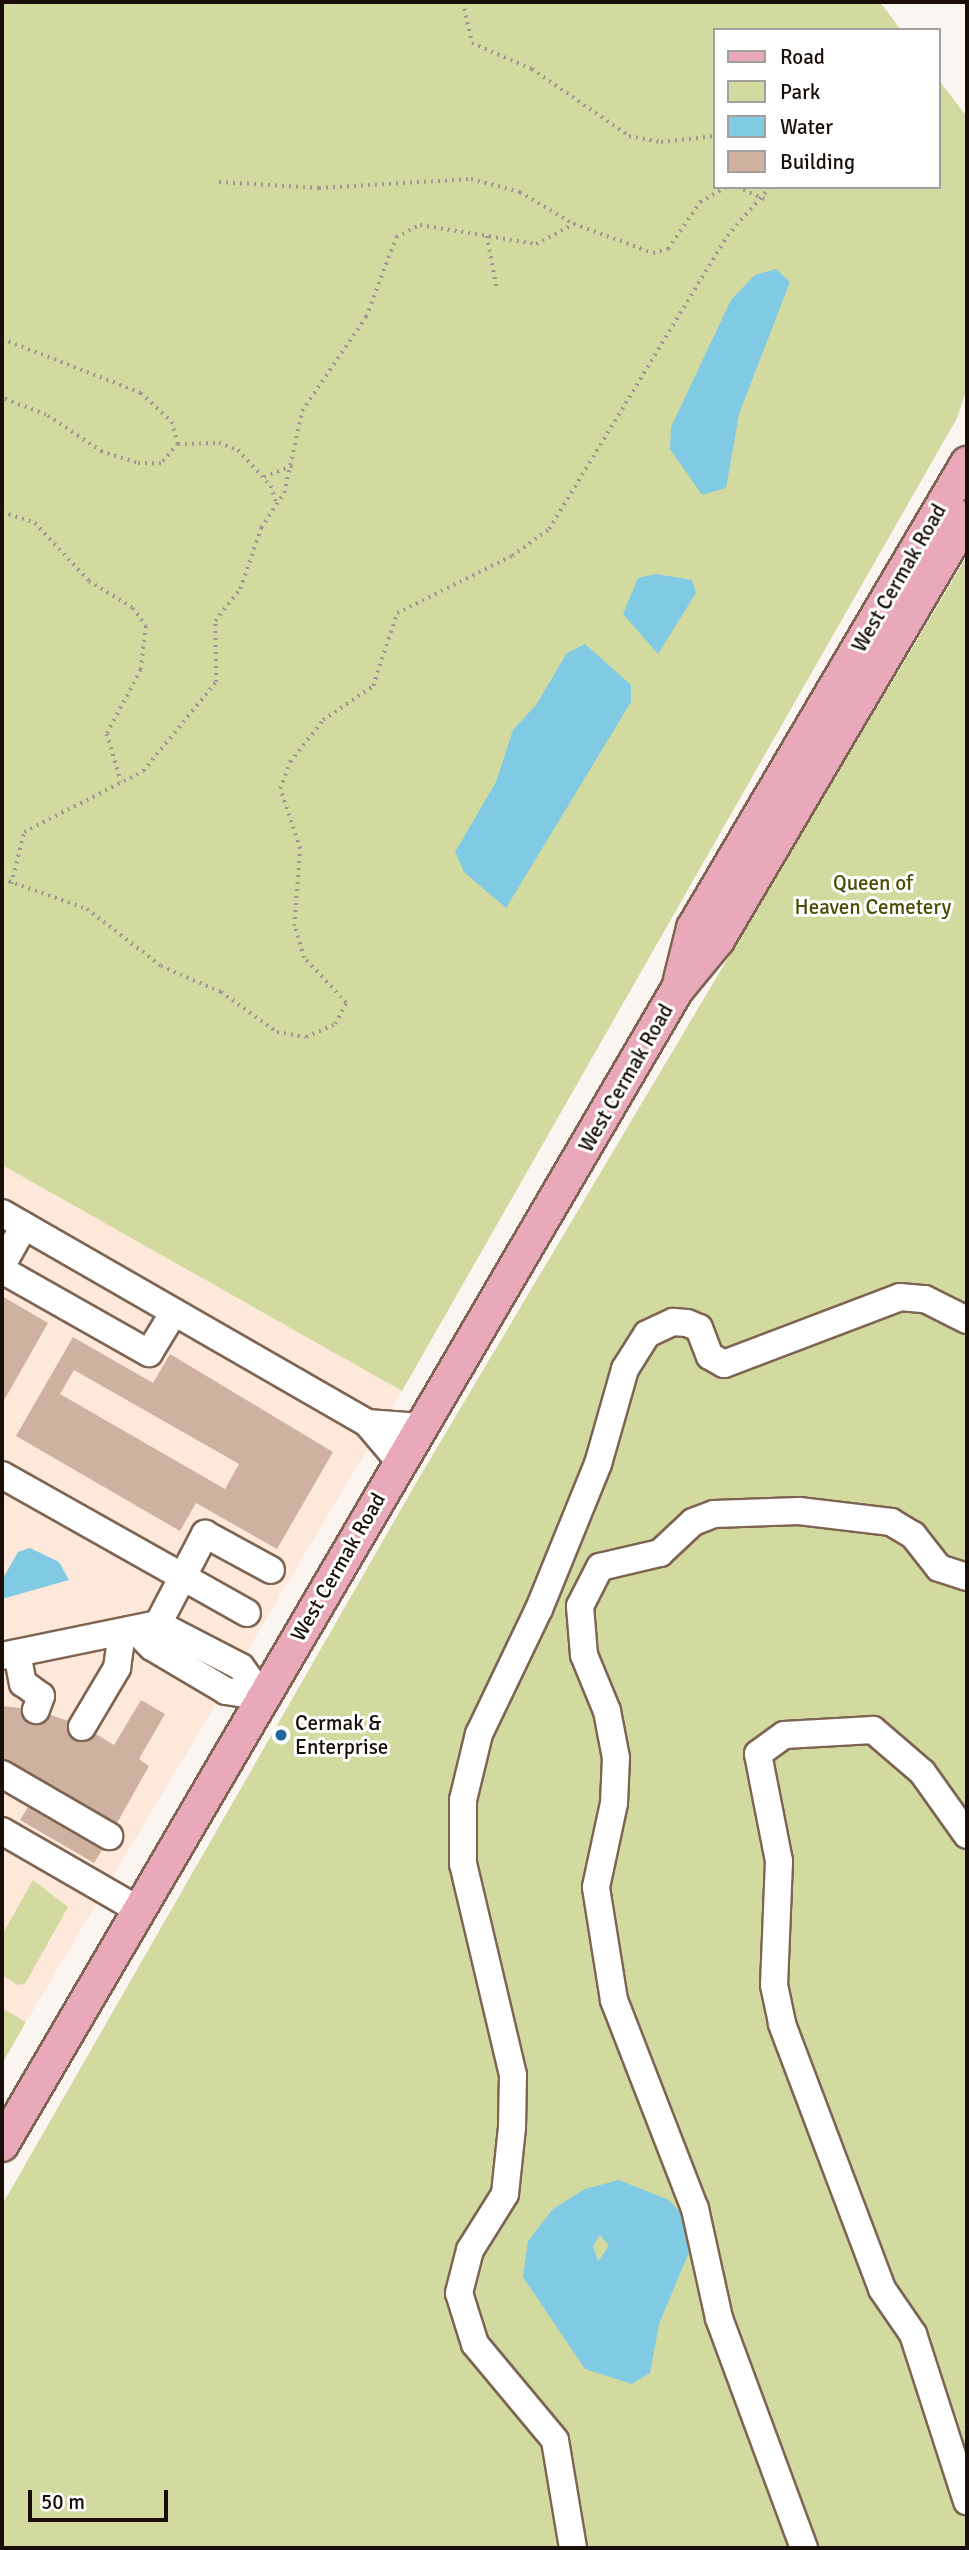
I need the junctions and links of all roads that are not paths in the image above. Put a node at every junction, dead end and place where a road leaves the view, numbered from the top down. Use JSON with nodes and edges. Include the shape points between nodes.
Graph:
{"nodes":[{"id":1,"x":967,"y":463,"type":"edge"},
{"id":2,"x":967,"y":517,"type":"edge"},
{"id":3,"x":677,"y":990,"type":"junction"},
{"id":4,"x":13,"y":1220,"type":"edge"},
{"id":5,"x":2,"y":1268,"type":"edge"},
{"id":6,"x":174,"y":1312,"type":"junction"},
{"id":7,"x":967,"y":1320,"type":"edge"},
{"id":8,"x":367,"y":1423,"type":"junction"},
{"id":9,"x":421,"y":1427,"type":"junction"},
{"id":10,"x":400,"y":1462,"type":"junction"},
{"id":11,"x":3,"y":1478,"type":"edge"},
{"id":12,"x":271,"y":1570,"type":"dead end"},
{"id":13,"x":179,"y":1575,"type":"junction"},
{"id":14,"x":967,"y":1577,"type":"edge"},
{"id":15,"x":247,"y":1613,"type":"dead end"},
{"id":16,"x":139,"y":1629,"type":"junction"},
{"id":17,"x":9,"y":1654,"type":"edge"},
{"id":18,"x":2,"y":1678,"type":"edge"},
{"id":19,"x":262,"y":1697,"type":"junction"},
{"id":20,"x":36,"y":1710,"type":"dead end"},
{"id":21,"x":82,"y":1727,"type":"dead end"},
{"id":22,"x":2,"y":1774,"type":"edge"},
{"id":23,"x":2,"y":1831,"type":"edge"},
{"id":24,"x":967,"y":1835,"type":"edge"},
{"id":25,"x":109,"y":1836,"type":"dead end"},
{"id":26,"x":139,"y":1910,"type":"junction"},
{"id":27,"x":2,"y":2145,"type":"edge"},
{"id":28,"x":967,"y":2501,"type":"edge"},
{"id":29,"x":573,"y":2548,"type":"edge"},
{"id":30,"x":804,"y":2548,"type":"edge"}],
"edges":[{"from":1,"to":3,"type":"main road","name":"West Cermak Road","via":[[693,928]]},
{"from":2,"to":3,"type":"main road","name":"West Cermak Road","via":[[718,940]]},
{"from":3,"to":9,"type":"main road","name":"West Cermak Road"},
{"from":4,"to":5,"type":"street"},
{"from":4,"to":6,"type":"street"},
{"from":5,"to":6,"type":"street","via":[[149,1353]]},
{"from":6,"to":8,"type":"street"},
{"from":7,"to":29,"type":"street","via":[[925,1299],[900,1297],[724,1364],[710,1356],[699,1328],[687,1323],[673,1322],[647,1334],[625,1369],[598,1464],[544,1599],[479,1734],[463,1800],[463,1864],[511,2065],[512,2127],[505,2194],[470,2250],[459,2293],[475,2344],[555,2440]]},
{"from":8,"to":9,"type":"street"},
{"from":8,"to":10,"type":"street"},
{"from":9,"to":10,"type":"main road","name":"West Cermak Road"},
{"from":10,"to":19,"type":"main road","name":"West Cermak Road"},
{"from":11,"to":13,"type":"street"},
{"from":12,"to":13,"type":"street","via":[[205,1534]]},
{"from":13,"to":15,"type":"street"},
{"from":13,"to":16,"type":"street"},
{"from":14,"to":30,"type":"street","via":[[939,1568],[913,1535],[891,1522],[799,1511],[714,1514],[692,1522],[660,1553],[600,1567],[580,1606],[584,1655],[607,1711],[616,1758],[614,1803],[596,1886],[614,2000],[695,2209],[719,2318]]},
{"from":16,"to":17,"type":"street"},
{"from":16,"to":19,"type":"street","via":[[152,1647],[226,1691]]},
{"from":16,"to":21,"type":"street"},
{"from":17,"to":18,"type":"street"},
{"from":17,"to":20,"type":"street","via":[[23,1683],[41,1696]]},
{"from":19,"to":26,"type":"main road","name":"West Cermak Road"},
{"from":22,"to":25,"type":"street"},
{"from":23,"to":26,"type":"street"},
{"from":24,"to":28,"type":"street","via":[[922,1772],[873,1730],[785,1735],[758,1754],[779,1861],[774,1985],[782,2024],[882,2289],[913,2334]]},
{"from":26,"to":27,"type":"main road","name":"West Cermak Road"}]}
